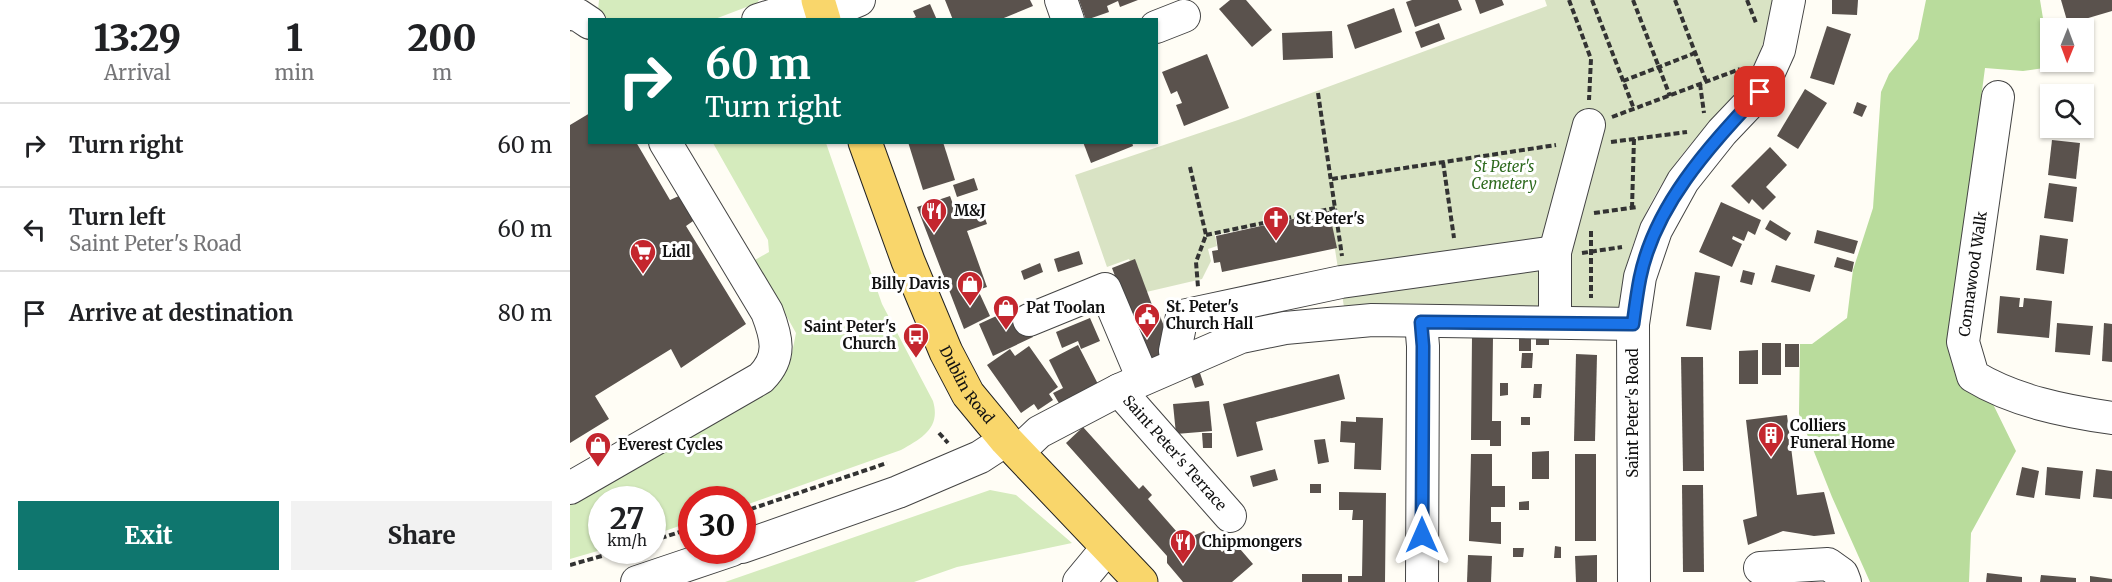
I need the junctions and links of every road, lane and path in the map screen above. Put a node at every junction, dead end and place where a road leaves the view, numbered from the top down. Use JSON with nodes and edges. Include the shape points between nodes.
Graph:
{"nodes":[{"id":1,"x":859,"y":0,"type":"edge"},
{"id":2,"x":1061,"y":0,"type":"edge"},
{"id":3,"x":1569,"y":0,"type":"edge"},
{"id":4,"x":1592,"y":0,"type":"edge"},
{"id":5,"x":1633,"y":0,"type":"edge"},
{"id":6,"x":1675,"y":0,"type":"edge"},
{"id":7,"x":1747,"y":0,"type":"edge"},
{"id":8,"x":1789,"y":0,"type":"edge"},
{"id":9,"x":821,"y":9,"type":"edge"},
{"id":10,"x":570,"y":14,"type":"edge"},
{"id":11,"x":769,"y":18,"type":"edge"},
{"id":12,"x":1067,"y":18,"type":"edge"},
{"id":13,"x":588,"y":22,"type":"edge"},
{"id":14,"x":1758,"y":28,"type":"dead end"},
{"id":15,"x":1695,"y":53,"type":"junction"},
{"id":16,"x":1748,"y":66,"type":"dead end"},
{"id":17,"x":1659,"y":67,"type":"junction"},
{"id":18,"x":1623,"y":81,"type":"junction"},
{"id":19,"x":1706,"y":81,"type":"junction"},
{"id":20,"x":1700,"y":84,"type":"junction"},
{"id":21,"x":1318,"y":93,"type":"dead end"},
{"id":22,"x":1670,"y":96,"type":"junction"},
{"id":23,"x":1998,"y":97,"type":"dead end"},
{"id":24,"x":1634,"y":109,"type":"junction"},
{"id":25,"x":1704,"y":116,"type":"dead end"},
{"id":26,"x":1692,"y":131,"type":"dead end"},
{"id":27,"x":1586,"y":137,"type":"junction"},
{"id":28,"x":1634,"y":138,"type":"junction"},
{"id":29,"x":666,"y":144,"type":"edge"},
{"id":30,"x":866,"y":144,"type":"edge"},
{"id":31,"x":1443,"y":162,"type":"junction"},
{"id":32,"x":1190,"y":167,"type":"dead end"},
{"id":33,"x":1332,"y":179,"type":"junction"},
{"id":34,"x":1644,"y":207,"type":"dead end"},
{"id":35,"x":1335,"y":208,"type":"junction"},
{"id":36,"x":1632,"y":208,"type":"junction"},
{"id":37,"x":1206,"y":235,"type":"junction"},
{"id":38,"x":1629,"y":246,"type":"dead end"},
{"id":39,"x":1591,"y":252,"type":"junction"},
{"id":40,"x":1555,"y":254,"type":"junction"},
{"id":41,"x":1459,"y":266,"type":"junction"},
{"id":42,"x":1346,"y":282,"type":"junction"},
{"id":43,"x":1592,"y":304,"type":"dead end"},
{"id":44,"x":1203,"y":311,"type":"junction"},
{"id":45,"x":1555,"y":317,"type":"dead end"},
{"id":46,"x":1029,"y":320,"type":"dead end"},
{"id":47,"x":1421,"y":322,"type":"junction"},
{"id":48,"x":1633,"y":324,"type":"junction"},
{"id":49,"x":1178,"y":364,"type":"junction"},
{"id":50,"x":1131,"y":385,"type":"junction"},
{"id":51,"x":2112,"y":418,"type":"edge"},
{"id":52,"x":1012,"y":446,"type":"junction"},
{"id":53,"x":887,"y":463,"type":"dead end"},
{"id":54,"x":570,"y":488,"type":"edge"},
{"id":55,"x":756,"y":507,"type":"edge"},
{"id":56,"x":1230,"y":516,"type":"dead end"},
{"id":57,"x":756,"y":542,"type":"edge"},
{"id":58,"x":1108,"y":547,"type":"junction"},
{"id":59,"x":588,"y":560,"type":"edge"},
{"id":60,"x":690,"y":564,"type":"edge"},
{"id":61,"x":570,"y":566,"type":"edge"},
{"id":62,"x":1760,"y":568,"type":"dead end"},
{"id":63,"x":636,"y":582,"type":"edge"},
{"id":64,"x":1079,"y":582,"type":"edge"},
{"id":65,"x":1141,"y":582,"type":"edge"},
{"id":66,"x":1422,"y":582,"type":"edge"},
{"id":67,"x":1634,"y":582,"type":"edge"},
{"id":68,"x":1845,"y":582,"type":"edge"}],
"edges":[{"from":1,"to":9,"type":"street"},
{"from":2,"to":12,"type":"street"},
{"from":3,"to":27,"type":"path","via":[[1591,59]]},
{"from":4,"to":18,"type":"path"},
{"from":5,"to":17,"type":"path"},
{"from":6,"to":15,"type":"path"},
{"from":7,"to":14,"type":"path"},
{"from":8,"to":48,"type":"street","name":"Saint Peter's Road","via":[[1779,50],[1760,92],[1683,181],[1656,230],[1640,277]]},
{"from":9,"to":11,"type":"street"},
{"from":10,"to":13,"type":"street"},
{"from":15,"to":17,"type":"path"},
{"from":15,"to":19,"type":"path"},
{"from":16,"to":19,"type":"path"},
{"from":17,"to":18,"type":"path"},
{"from":17,"to":22,"type":"path"},
{"from":18,"to":24,"type":"path"},
{"from":19,"to":20,"type":"path"},
{"from":20,"to":22,"type":"path"},
{"from":20,"to":25,"type":"path"},
{"from":21,"to":33,"type":"path"},
{"from":22,"to":24,"type":"path"},
{"from":23,"to":51,"type":"street","name":"Connawood Walk","via":[[1963,342],[1973,376],[1997,391],[2076,413]]},
{"from":24,"to":27,"type":"path"},
{"from":26,"to":28,"type":"path"},
{"from":27,"to":28,"type":"path"},
{"from":27,"to":31,"type":"path"},
{"from":27,"to":40,"type":"street"},
{"from":28,"to":36,"type":"path"},
{"from":29,"to":54,"type":"street","via":[[767,312],[776,336],[776,353],[769,370],[760,378]]},
{"from":30,"to":52,"type":"main road","name":"Dublin Road","via":[[946,352],[968,394]]},
{"from":31,"to":33,"type":"path"},
{"from":31,"to":41,"type":"path"},
{"from":32,"to":37,"type":"path"},
{"from":33,"to":35,"type":"path"},
{"from":34,"to":36,"type":"path"},
{"from":35,"to":37,"type":"path"},
{"from":35,"to":42,"type":"path"},
{"from":36,"to":39,"type":"path","via":[[1591,213]]},
{"from":37,"to":44,"type":"path","via":[[1196,262]]},
{"from":38,"to":39,"type":"path"},
{"from":39,"to":40,"type":"path"},
{"from":39,"to":43,"type":"path"},
{"from":40,"to":41,"type":"street"},
{"from":40,"to":45,"type":"street"},
{"from":41,"to":42,"type":"street"},
{"from":42,"to":44,"type":"street"},
{"from":44,"to":49,"type":"street","via":[[1182,315],[1175,351]]},
{"from":46,"to":50,"type":"street","name":"Saint Peter's Terrace","via":[[1105,289]]},
{"from":47,"to":48,"type":"street","name":"Saint Peter's Terrace"},
{"from":47,"to":49,"type":"street","name":"Saint Peter's Terrace","via":[[1372,320],[1284,328],[1241,338]]},
{"from":47,"to":66,"type":"street"},
{"from":48,"to":67,"type":"street","name":"Saint Peter's Road"},
{"from":49,"to":50,"type":"street","name":"Saint Peter's Terrace"},
{"from":50,"to":52,"type":"street","name":"Saint Peter's Terrace"},
{"from":50,"to":56,"type":"street","name":"Saint Peter's Terrace"},
{"from":52,"to":57,"type":"street","name":"Saint Peter's Terrace","via":[[898,492]]},
{"from":52,"to":58,"type":"main road","name":"Dublin Road"},
{"from":53,"to":55,"type":"path"},
{"from":58,"to":64,"type":"street"},
{"from":58,"to":65,"type":"main road","name":"Dublin Road"},
{"from":59,"to":61,"type":"path"},
{"from":60,"to":63,"type":"street"},
{"from":62,"to":68,"type":"street","via":[[1828,564],[1842,574]]}]}
